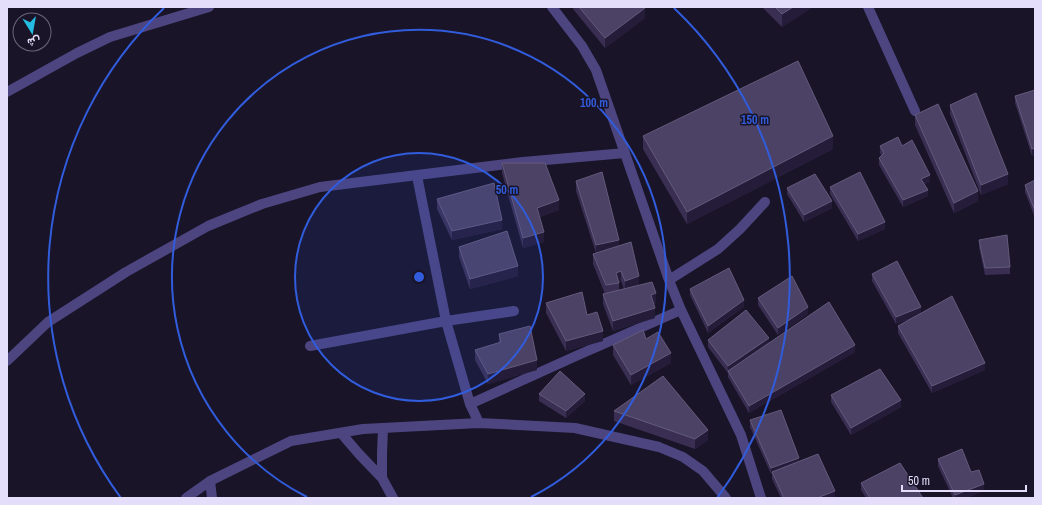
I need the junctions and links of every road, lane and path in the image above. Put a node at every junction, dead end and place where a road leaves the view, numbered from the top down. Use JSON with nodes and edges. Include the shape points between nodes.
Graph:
{"nodes":[{"id":1,"x":209,"y":7,"type":"edge"},
{"id":2,"x":552,"y":7,"type":"edge"},
{"id":3,"x":868,"y":7,"type":"edge"},
{"id":4,"x":7,"y":92,"type":"edge"},
{"id":5,"x":915,"y":111,"type":"dead end"},
{"id":6,"x":625,"y":153,"type":"junction"},
{"id":7,"x":417,"y":176,"type":"junction"},
{"id":8,"x":765,"y":202,"type":"dead end"},
{"id":9,"x":669,"y":280,"type":"junction"},
{"id":10,"x":681,"y":310,"type":"junction"},
{"id":11,"x":514,"y":311,"type":"dead end"},
{"id":12,"x":446,"y":321,"type":"junction"},
{"id":13,"x":310,"y":346,"type":"dead end"},
{"id":14,"x":7,"y":361,"type":"edge"},
{"id":15,"x":470,"y":404,"type":"junction"},
{"id":16,"x":479,"y":423,"type":"junction"},
{"id":17,"x":383,"y":428,"type":"junction"},
{"id":18,"x":341,"y":432,"type":"junction"},
{"id":19,"x":382,"y":478,"type":"junction"},
{"id":20,"x":210,"y":481,"type":"junction"},
{"id":21,"x":186,"y":498,"type":"edge"},
{"id":22,"x":212,"y":498,"type":"edge"},
{"id":23,"x":393,"y":498,"type":"edge"},
{"id":24,"x":726,"y":498,"type":"edge"},
{"id":25,"x":761,"y":498,"type":"edge"}],
"edges":[{"from":1,"to":4,"type":"street","via":[[110,37]]},
{"from":2,"to":6,"type":"street","via":[[582,46],[596,70]]},
{"from":3,"to":5,"type":"street"},
{"from":6,"to":7,"type":"street","via":[[523,162]]},
{"from":6,"to":9,"type":"street"},
{"from":7,"to":12,"type":"street"},
{"from":7,"to":14,"type":"street","via":[[320,187],[262,204],[208,226],[126,272],[48,322]]},
{"from":8,"to":9,"type":"street","via":[[718,249]]},
{"from":9,"to":10,"type":"street"},
{"from":10,"to":15,"type":"street"},
{"from":10,"to":25,"type":"street","via":[[741,435]]},
{"from":11,"to":12,"type":"street"},
{"from":12,"to":13,"type":"street"},
{"from":12,"to":15,"type":"street"},
{"from":15,"to":16,"type":"street"},
{"from":16,"to":17,"type":"street"},
{"from":16,"to":24,"type":"street","via":[[575,428],[659,447],[683,457],[703,471]]},
{"from":17,"to":18,"type":"street"},
{"from":17,"to":19,"type":"street"},
{"from":18,"to":19,"type":"street"},
{"from":18,"to":20,"type":"street","via":[[291,441]]},
{"from":19,"to":23,"type":"street"},
{"from":20,"to":21,"type":"street"},
{"from":20,"to":22,"type":"street"}]}
